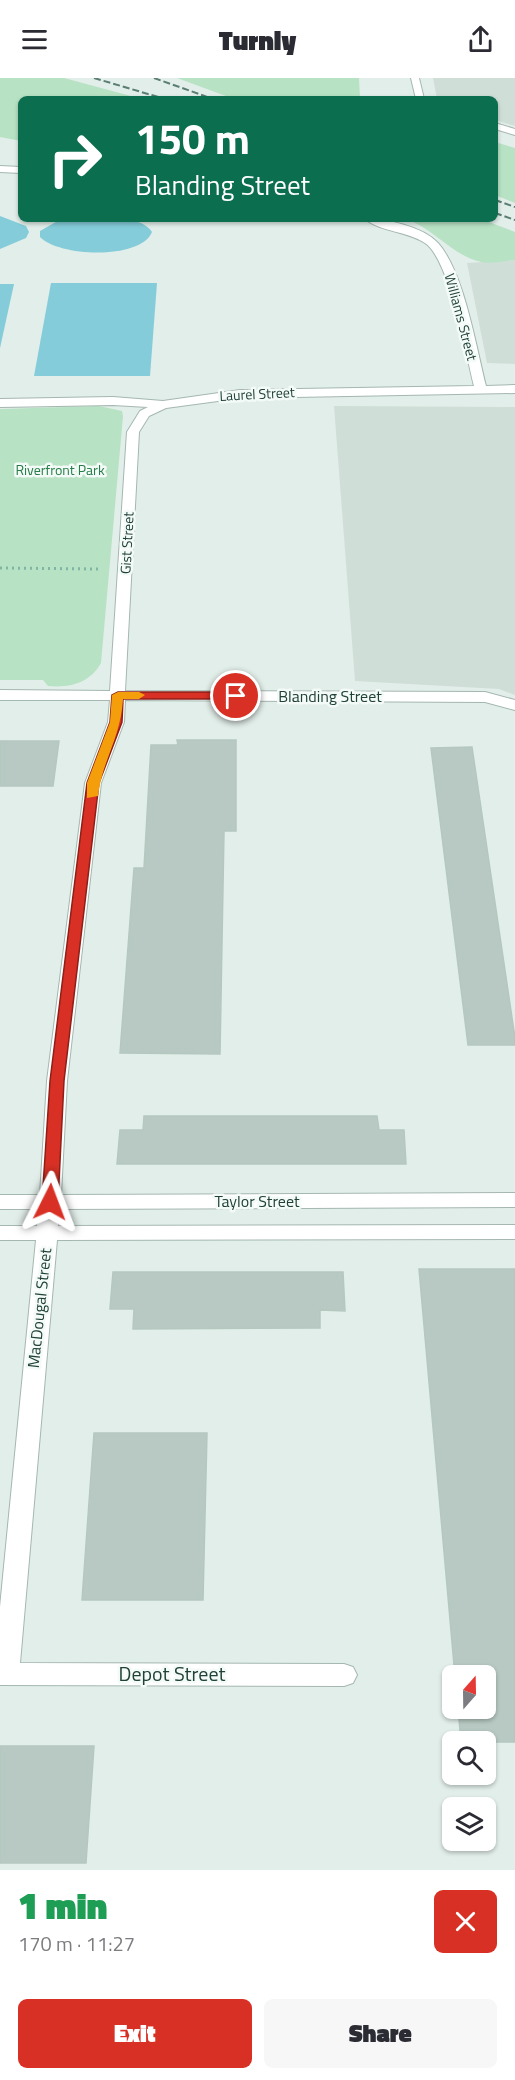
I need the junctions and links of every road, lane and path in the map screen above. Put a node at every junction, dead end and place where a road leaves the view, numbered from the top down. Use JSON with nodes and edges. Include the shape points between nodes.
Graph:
{"nodes":[{"id":1,"x":415,"y":78,"type":"edge"},
{"id":2,"x":419,"y":96,"type":"edge"},
{"id":3,"x":498,"y":127,"type":"edge"},
{"id":4,"x":515,"y":132,"type":"edge"},
{"id":5,"x":0,"y":169,"type":"edge"},
{"id":6,"x":18,"y":170,"type":"edge"},
{"id":7,"x":380,"y":222,"type":"edge"},
{"id":8,"x":481,"y":389,"type":"junction"},
{"id":9,"x":515,"y":389,"type":"edge"},
{"id":10,"x":0,"y":403,"type":"edge"},
{"id":11,"x":163,"y":405,"type":"junction"},
{"id":12,"x":0,"y":568,"type":"edge"},
{"id":13,"x":125,"y":570,"type":"junction"},
{"id":14,"x":0,"y":695,"type":"edge"},
{"id":15,"x":118,"y":695,"type":"junction"},
{"id":16,"x":515,"y":705,"type":"edge"},
{"id":17,"x":515,"y":1200,"type":"edge"},
{"id":18,"x":0,"y":1202,"type":"edge"},
{"id":19,"x":50,"y":1202,"type":"junction"},
{"id":20,"x":515,"y":1232,"type":"edge"},
{"id":21,"x":0,"y":1233,"type":"edge"},
{"id":22,"x":46,"y":1233,"type":"junction"},
{"id":23,"x":3,"y":1674,"type":"edge"},
{"id":24,"x":344,"y":1675,"type":"dead end"}],
"edges":[{"from":1,"to":2,"type":"street"},
{"from":3,"to":4,"type":"street"},
{"from":5,"to":6,"type":"street"},
{"from":7,"to":8,"type":"street","name":"Williams Street","via":[[433,244],[448,268]]},
{"from":8,"to":9,"type":"street","name":"Laurel Street"},
{"from":8,"to":11,"type":"street","name":"Laurel Street","via":[[240,394]]},
{"from":10,"to":11,"type":"street","name":"Laurel Street","via":[[113,401]]},
{"from":11,"to":13,"type":"street","name":"Gist Street","via":[[144,414],[133,432]]},
{"from":12,"to":13,"type":"path"},
{"from":13,"to":15,"type":"street","name":"Gist Street"},
{"from":14,"to":15,"type":"street","name":"Blanding Street"},
{"from":15,"to":16,"type":"street","name":"Blanding Street","via":[[485,697]]},
{"from":15,"to":19,"type":"street","name":"MacDougal Street","via":[[116,722],[93,783],[57,1081]]},
{"from":17,"to":19,"type":"street","name":"Taylor Street"},
{"from":18,"to":19,"type":"street","name":"Taylor Street"},
{"from":19,"to":22,"type":"street","name":"MacDougal Street"},
{"from":20,"to":22,"type":"street","name":"Taylor Street"},
{"from":21,"to":22,"type":"street","name":"Taylor Street"},
{"from":22,"to":23,"type":"street","name":"MacDougal Street"},
{"from":23,"to":24,"type":"street","name":"Depot Street"}]}
